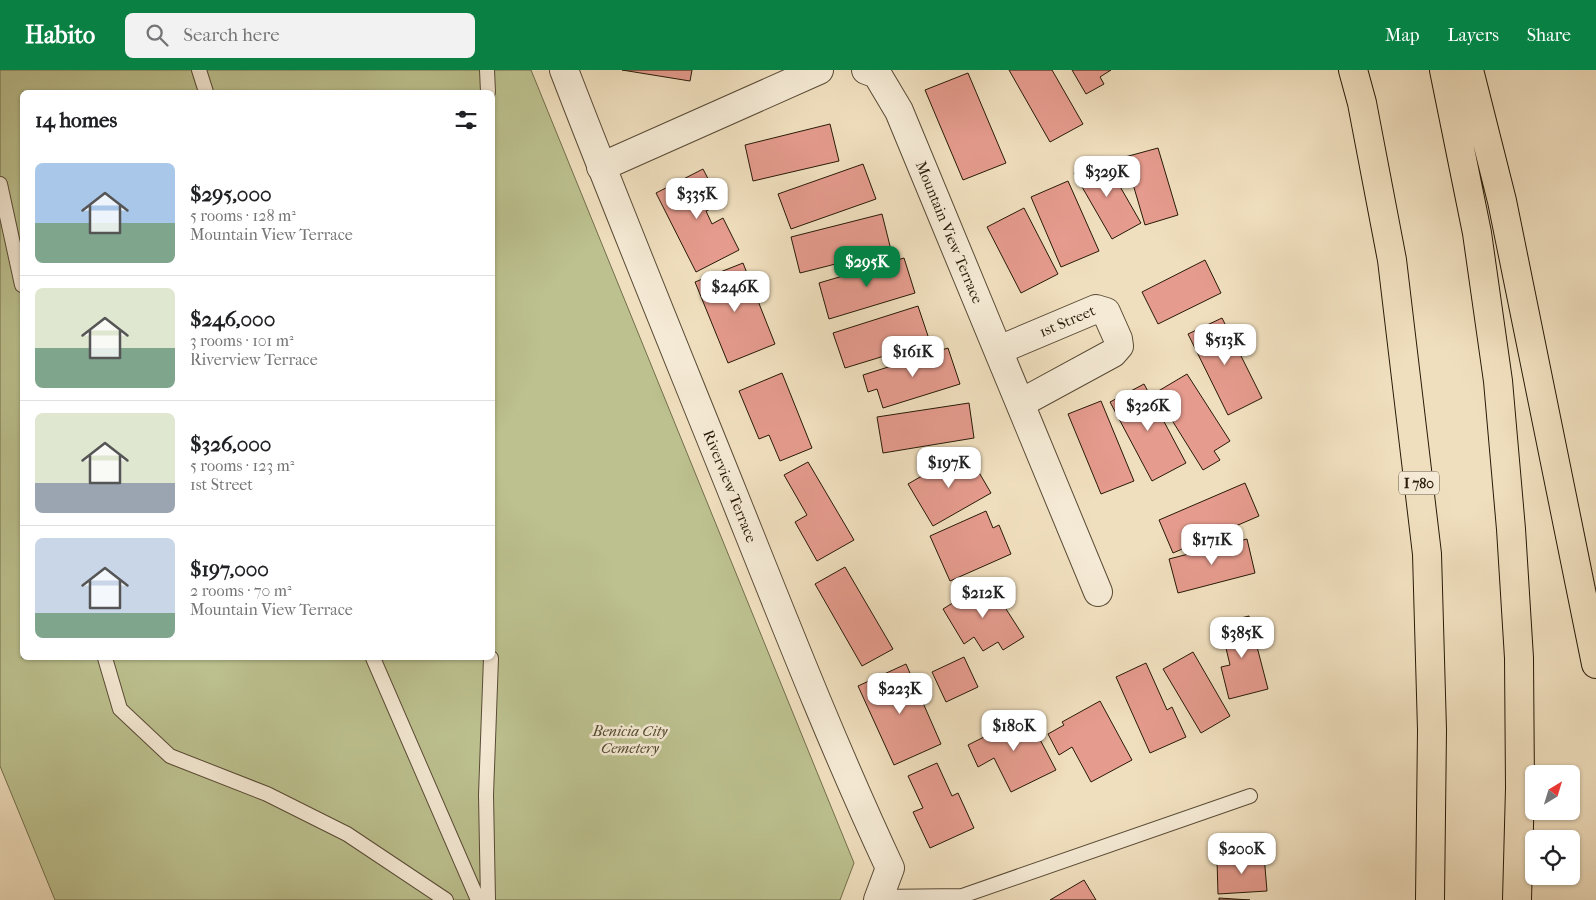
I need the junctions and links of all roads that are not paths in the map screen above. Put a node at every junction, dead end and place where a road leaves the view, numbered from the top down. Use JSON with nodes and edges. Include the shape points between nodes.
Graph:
{"nodes":[{"id":1,"x":199,"y":70,"type":"edge"},
{"id":2,"x":487,"y":70,"type":"edge"},
{"id":3,"x":564,"y":70,"type":"edge"},
{"id":4,"x":819,"y":70,"type":"edge"},
{"id":5,"x":866,"y":70,"type":"edge"},
{"id":6,"x":1354,"y":70,"type":"edge"},
{"id":7,"x":1444,"y":70,"type":"edge"},
{"id":8,"x":1469,"y":70,"type":"edge"},
{"id":9,"x":205,"y":90,"type":"edge"},
{"id":10,"x":488,"y":90,"type":"edge"},
{"id":11,"x":601,"y":167,"type":"junction"},
{"id":12,"x":0,"y":184,"type":"edge"},
{"id":13,"x":20,"y":276,"type":"edge"},
{"id":14,"x":999,"y":350,"type":"junction"},
{"id":15,"x":1021,"y":404,"type":"junction"},
{"id":16,"x":1098,"y":592,"type":"dead end"},
{"id":17,"x":106,"y":660,"type":"edge"},
{"id":18,"x":374,"y":660,"type":"edge"},
{"id":19,"x":491,"y":660,"type":"edge"},
{"id":20,"x":1596,"y":664,"type":"edge"},
{"id":21,"x":1250,"y":796,"type":"dead end"},
{"id":22,"x":926,"y":898,"type":"edge"},
{"id":23,"x":878,"y":899,"type":"edge"},
{"id":24,"x":446,"y":900,"type":"edge"},
{"id":25,"x":478,"y":900,"type":"edge"},
{"id":26,"x":488,"y":900,"type":"edge"},
{"id":27,"x":1430,"y":900,"type":"edge"},
{"id":28,"x":1516,"y":900,"type":"edge"}],
"edges":[{"from":1,"to":9,"type":"lane"},
{"from":2,"to":10,"type":"lane"},
{"from":3,"to":11,"type":"street","name":"Riverview Terrace"},
{"from":4,"to":11,"type":"street"},
{"from":5,"to":14,"type":"street","name":"Mountain View Terrace","via":[[877,74],[899,111]]},
{"from":6,"to":27,"type":"highway","number":"I 780","via":[[1392,260],[1427,554],[1432,730]]},
{"from":7,"to":28,"type":"highway","via":[[1477,234],[1501,411],[1519,658],[1520,788]]},
{"from":8,"to":20,"type":"highway","via":[[1502,201]]},
{"from":11,"to":23,"type":"street","name":"Riverview Terrace","via":[[777,602],[890,868]]},
{"from":12,"to":13,"type":"lane"},
{"from":14,"to":15,"type":"street","name":"Mountain View Terrace"},
{"from":14,"to":15,"type":"street","name":"1st Street","via":[[1096,309],[1106,312],[1118,339],[1119,346],[1113,353]]},
{"from":15,"to":16,"type":"street","name":"Mountain View Terrace"},
{"from":17,"to":24,"type":"lane","via":[[120,709],[170,756],[267,794],[347,834]]},
{"from":18,"to":25,"type":"lane"},
{"from":19,"to":26,"type":"lane","via":[[486,795]]},
{"from":21,"to":22,"type":"lane","via":[[962,896]]},
{"from":22,"to":23,"type":"lane"}]}
